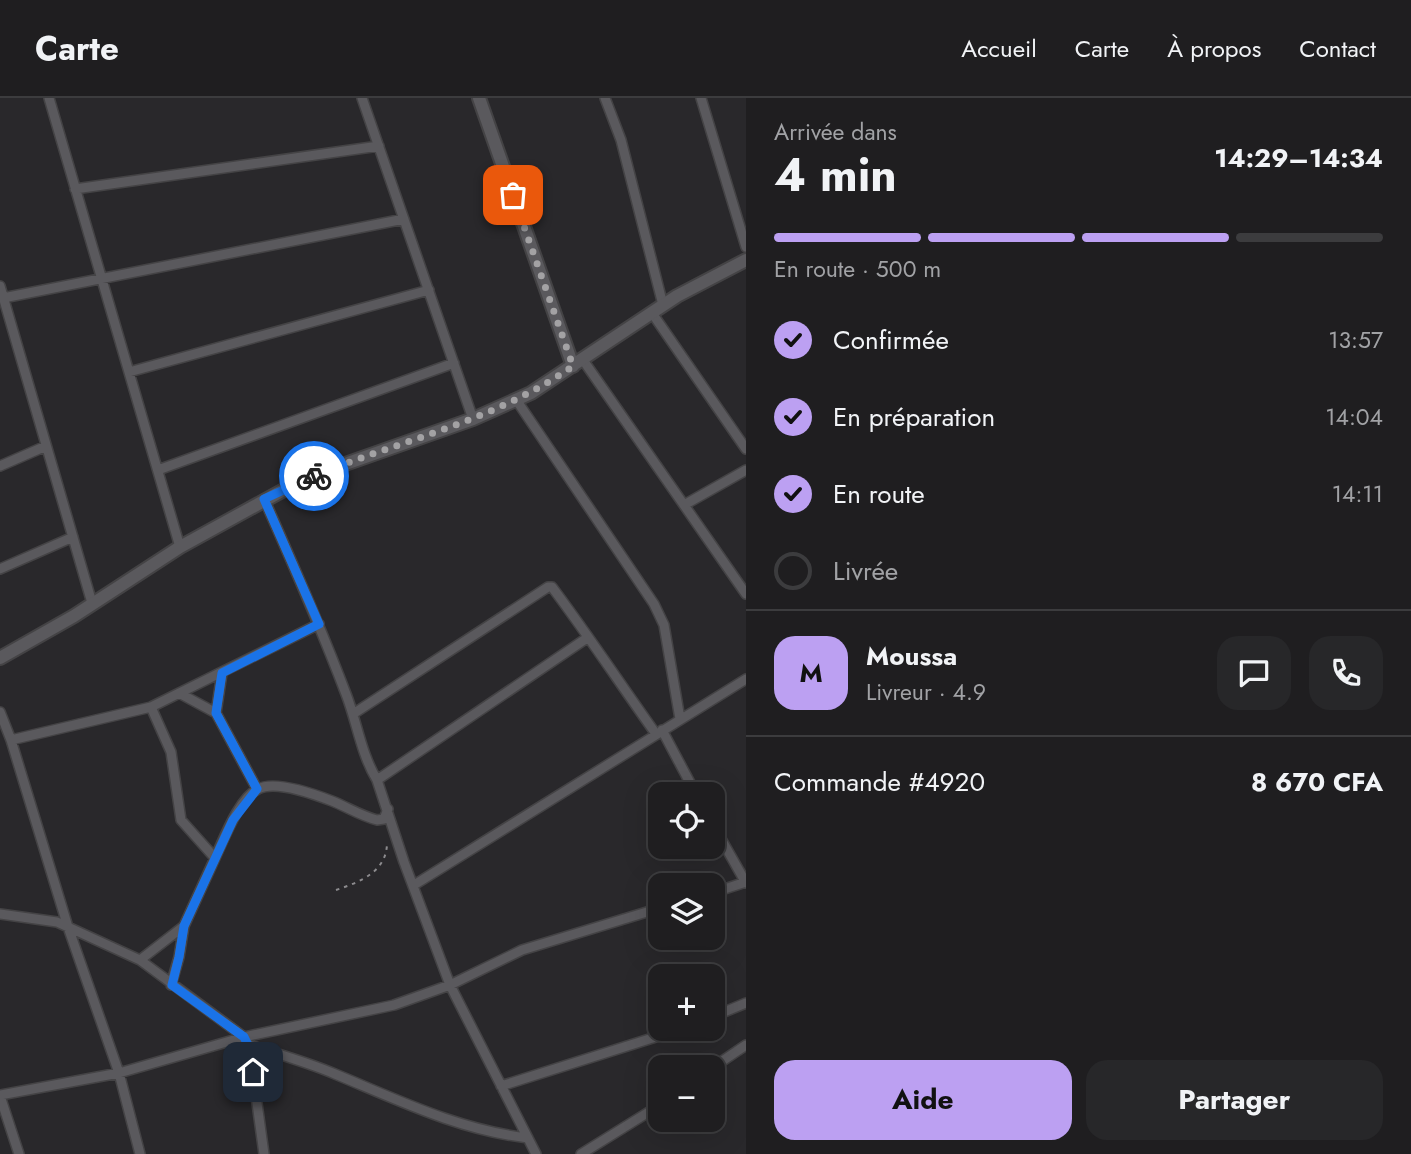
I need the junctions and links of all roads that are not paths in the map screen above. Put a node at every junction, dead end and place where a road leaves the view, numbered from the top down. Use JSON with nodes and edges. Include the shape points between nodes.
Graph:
{"nodes":[{"id":1,"x":49,"y":98,"type":"edge"},
{"id":2,"x":362,"y":98,"type":"edge"},
{"id":3,"x":479,"y":98,"type":"edge"},
{"id":4,"x":605,"y":98,"type":"edge"},
{"id":5,"x":701,"y":98,"type":"edge"},
{"id":6,"x":379,"y":146,"type":"junction"},
{"id":7,"x":75,"y":188,"type":"junction"},
{"id":8,"x":404,"y":219,"type":"junction"},
{"id":9,"x":746,"y":247,"type":"edge"},
{"id":10,"x":746,"y":260,"type":"edge"},
{"id":11,"x":102,"y":278,"type":"junction"},
{"id":12,"x":0,"y":286,"type":"edge"},
{"id":13,"x":429,"y":290,"type":"junction"},
{"id":14,"x":4,"y":298,"type":"junction"},
{"id":15,"x":658,"y":309,"type":"junction"},
{"id":16,"x":454,"y":363,"type":"junction"},
{"id":17,"x":578,"y":363,"type":"junction"},
{"id":18,"x":129,"y":372,"type":"junction"},
{"id":19,"x":517,"y":401,"type":"junction"},
{"id":20,"x":473,"y":419,"type":"junction"},
{"id":21,"x":46,"y":446,"type":"junction"},
{"id":22,"x":746,"y":449,"type":"edge"},
{"id":23,"x":0,"y":466,"type":"edge"},
{"id":24,"x":158,"y":470,"type":"junction"},
{"id":25,"x":746,"y":470,"type":"edge"},
{"id":26,"x":264,"y":499,"type":"junction"},
{"id":27,"x":684,"y":505,"type":"junction"},
{"id":28,"x":73,"y":537,"type":"junction"},
{"id":29,"x":180,"y":547,"type":"junction"},
{"id":30,"x":0,"y":569,"type":"edge"},
{"id":31,"x":746,"y":594,"type":"edge"},
{"id":32,"x":92,"y":603,"type":"junction"},
{"id":33,"x":319,"y":624,"type":"junction"},
{"id":34,"x":587,"y":638,"type":"junction"},
{"id":35,"x":0,"y":658,"type":"edge"},
{"id":36,"x":222,"y":673,"type":"junction"},
{"id":37,"x":746,"y":679,"type":"edge"},
{"id":38,"x":179,"y":693,"type":"junction"},
{"id":39,"x":151,"y":707,"type":"junction"},
{"id":40,"x":0,"y":712,"type":"edge"},
{"id":41,"x":216,"y":713,"type":"junction"},
{"id":42,"x":353,"y":714,"type":"junction"},
{"id":43,"x":680,"y":719,"type":"junction"},
{"id":44,"x":659,"y":732,"type":"junction"},
{"id":45,"x":11,"y":740,"type":"junction"},
{"id":46,"x":377,"y":780,"type":"junction"},
{"id":47,"x":689,"y":782,"type":"edge"},
{"id":48,"x":257,"y":789,"type":"junction"},
{"id":49,"x":388,"y":809,"type":"junction"},
{"id":50,"x":725,"y":846,"type":"edge"},
{"id":51,"x":215,"y":858,"type":"junction"},
{"id":52,"x":746,"y":883,"type":"edge"},
{"id":53,"x":414,"y":885,"type":"junction"},
{"id":54,"x":725,"y":889,"type":"edge"},
{"id":55,"x":648,"y":912,"type":"edge"},
{"id":56,"x":0,"y":914,"type":"edge"},
{"id":57,"x":184,"y":926,"type":"junction"},
{"id":58,"x":68,"y":927,"type":"junction"},
{"id":59,"x":140,"y":960,"type":"junction"},
{"id":60,"x":172,"y":985,"type":"junction"},
{"id":61,"x":450,"y":985,"type":"junction"},
{"id":62,"x":746,"y":1003,"type":"edge"},
{"id":63,"x":725,"y":1012,"type":"edge"},
{"id":64,"x":648,"y":1039,"type":"edge"},
{"id":65,"x":246,"y":1041,"type":"junction"},
{"id":66,"x":746,"y":1045,"type":"edge"},
{"id":67,"x":725,"y":1060,"type":"edge"},
{"id":68,"x":119,"y":1073,"type":"junction"},
{"id":69,"x":501,"y":1086,"type":"junction"},
{"id":70,"x":0,"y":1095,"type":"edge"},
{"id":71,"x":648,"y":1112,"type":"edge"},
{"id":72,"x":528,"y":1138,"type":"junction"},
{"id":73,"x":19,"y":1154,"type":"edge"},
{"id":74,"x":139,"y":1154,"type":"edge"},
{"id":75,"x":264,"y":1154,"type":"edge"},
{"id":76,"x":536,"y":1154,"type":"edge"},
{"id":77,"x":581,"y":1154,"type":"edge"}],
"edges":[{"from":1,"to":7,"type":"street"},
{"from":2,"to":6,"type":"street"},
{"from":3,"to":17,"type":"main road"},
{"from":4,"to":15,"type":"street","via":[[621,140]]},
{"from":5,"to":9,"type":"street"},
{"from":6,"to":7,"type":"street"},
{"from":6,"to":8,"type":"street"},
{"from":7,"to":11,"type":"street"},
{"from":8,"to":11,"type":"street"},
{"from":8,"to":13,"type":"street"},
{"from":10,"to":15,"type":"main road"},
{"from":11,"to":14,"type":"street"},
{"from":11,"to":18,"type":"street"},
{"from":12,"to":14,"type":"street"},
{"from":13,"to":16,"type":"street"},
{"from":13,"to":18,"type":"street"},
{"from":14,"to":21,"type":"street"},
{"from":15,"to":17,"type":"main road"},
{"from":15,"to":22,"type":"street"},
{"from":16,"to":20,"type":"street"},
{"from":16,"to":24,"type":"street"},
{"from":17,"to":19,"type":"main road"},
{"from":17,"to":27,"type":"street"},
{"from":18,"to":24,"type":"street"},
{"from":19,"to":20,"type":"main road"},
{"from":19,"to":43,"type":"street","via":[[654,604],[664,625]]},
{"from":20,"to":26,"type":"main road","via":[[331,469]]},
{"from":21,"to":23,"type":"street"},
{"from":21,"to":28,"type":"street"},
{"from":24,"to":29,"type":"street"},
{"from":25,"to":27,"type":"street"},
{"from":26,"to":29,"type":"main road"},
{"from":26,"to":33,"type":"street"},
{"from":27,"to":31,"type":"street"},
{"from":28,"to":30,"type":"street"},
{"from":28,"to":32,"type":"street"},
{"from":29,"to":32,"type":"main road"},
{"from":32,"to":35,"type":"main road"},
{"from":33,"to":36,"type":"street"},
{"from":33,"to":42,"type":"street"},
{"from":34,"to":42,"type":"street","via":[[552,587],[544,587]]},
{"from":34,"to":44,"type":"street"},
{"from":34,"to":46,"type":"street"},
{"from":36,"to":38,"type":"street"},
{"from":36,"to":41,"type":"street"},
{"from":37,"to":43,"type":"street"},
{"from":38,"to":39,"type":"street"},
{"from":38,"to":41,"type":"street"},
{"from":39,"to":45,"type":"street"},
{"from":39,"to":51,"type":"street","via":[[171,752],[181,820]]},
{"from":40,"to":45,"type":"street"},
{"from":41,"to":48,"type":"street"},
{"from":42,"to":46,"type":"street"},
{"from":43,"to":44,"type":"street"},
{"from":44,"to":47,"type":"street"},
{"from":44,"to":53,"type":"street"},
{"from":45,"to":58,"type":"street"},
{"from":46,"to":49,"type":"street"},
{"from":48,"to":49,"type":"street","via":[[271,785],[299,791],[377,820],[384,819]]},
{"from":48,"to":51,"type":"street","via":[[233,820]]},
{"from":49,"to":53,"type":"street"},
{"from":50,"to":52,"type":"street"},
{"from":51,"to":57,"type":"street"},
{"from":52,"to":54,"type":"street"},
{"from":53,"to":61,"type":"street"},
{"from":55,"to":61,"type":"street","via":[[522,950]]},
{"from":56,"to":58,"type":"street"},
{"from":57,"to":59,"type":"street"},
{"from":57,"to":60,"type":"street"},
{"from":58,"to":59,"type":"street"},
{"from":58,"to":68,"type":"street"},
{"from":59,"to":60,"type":"street"},
{"from":60,"to":65,"type":"street"},
{"from":61,"to":65,"type":"street","via":[[394,1006]]},
{"from":61,"to":69,"type":"street"},
{"from":62,"to":63,"type":"street"},
{"from":64,"to":69,"type":"street"},
{"from":65,"to":68,"type":"street"},
{"from":65,"to":72,"type":"street","via":[[472,1128]]},
{"from":65,"to":75,"type":"street"},
{"from":66,"to":67,"type":"street"},
{"from":68,"to":70,"type":"street"},
{"from":68,"to":74,"type":"street"},
{"from":69,"to":72,"type":"street"},
{"from":70,"to":73,"type":"street"},
{"from":71,"to":77,"type":"street"},
{"from":72,"to":76,"type":"street"}]}
